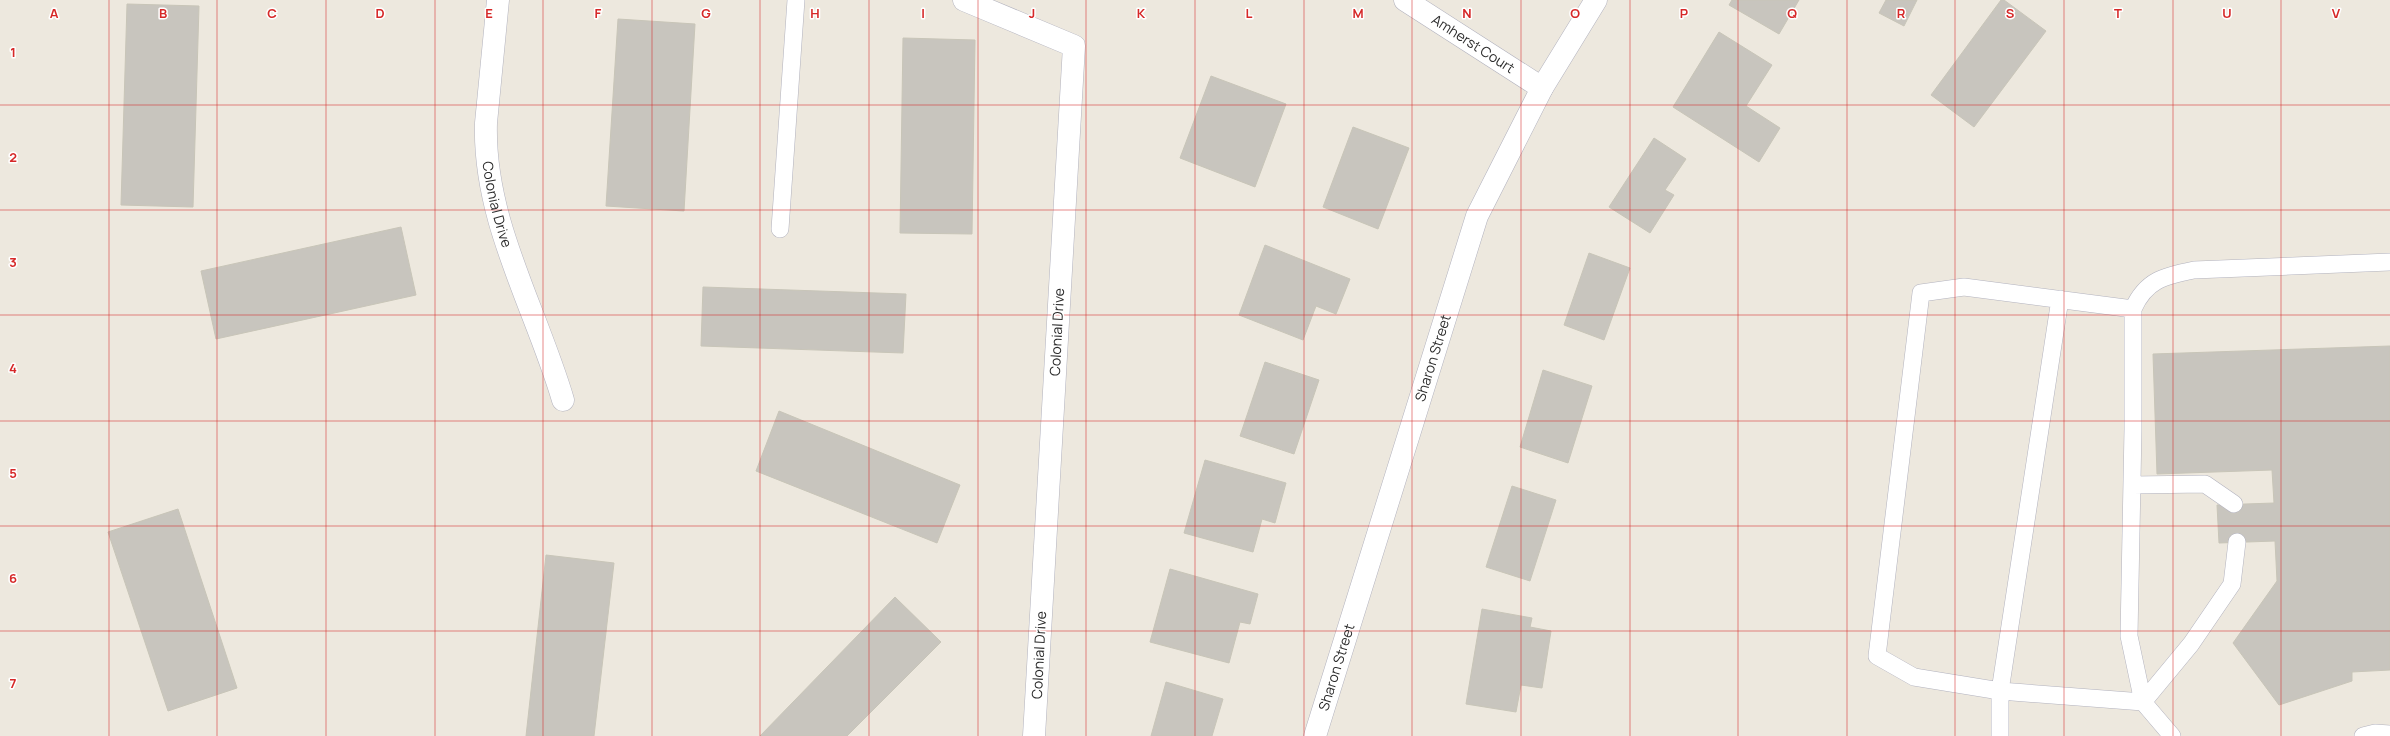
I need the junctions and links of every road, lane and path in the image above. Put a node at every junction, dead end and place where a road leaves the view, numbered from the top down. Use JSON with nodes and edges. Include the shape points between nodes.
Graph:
{"nodes":[{"id":1,"x":498,"y":0,"type":"edge"},
{"id":2,"x":796,"y":0,"type":"edge"},
{"id":3,"x":964,"y":0,"type":"edge"},
{"id":4,"x":1405,"y":0,"type":"edge"},
{"id":5,"x":1596,"y":0,"type":"edge"},
{"id":6,"x":1542,"y":88,"type":"junction"},
{"id":7,"x":780,"y":229,"type":"dead end"},
{"id":8,"x":2390,"y":262,"type":"edge"},
{"id":9,"x":2060,"y":299,"type":"junction"},
{"id":10,"x":2132,"y":309,"type":"junction"},
{"id":11,"x":563,"y":400,"type":"dead end"},
{"id":12,"x":2133,"y":485,"type":"junction"},
{"id":13,"x":2234,"y":504,"type":"dead end"},
{"id":14,"x":2237,"y":542,"type":"dead end"},
{"id":15,"x":2000,"y":691,"type":"junction"},
{"id":16,"x":2144,"y":702,"type":"junction"},
{"id":17,"x":2390,"y":734,"type":"edge"},
{"id":18,"x":1034,"y":736,"type":"edge"},
{"id":19,"x":1315,"y":736,"type":"edge"},
{"id":20,"x":2000,"y":736,"type":"edge"},
{"id":21,"x":2172,"y":736,"type":"edge"},
{"id":22,"x":2363,"y":736,"type":"edge"}],
"edges":[{"from":1,"to":11,"type":"street","name":"Colonial Drive","via":[[486,129],[490,185],[514,268]]},
{"from":2,"to":7,"type":"lane"},
{"from":3,"to":18,"type":"street","name":"Colonial Drive","via":[[1074,46]]},
{"from":4,"to":6,"type":"street","name":"Amherst Court"},
{"from":5,"to":6,"type":"street","name":"Sharon Street"},
{"from":6,"to":19,"type":"street","name":"Sharon Street","via":[[1477,216]]},
{"from":8,"to":10,"type":"lane","via":[[2194,270],[2169,275],[2152,284],[2140,294]]},
{"from":9,"to":10,"type":"lane"},
{"from":9,"to":15,"type":"lane"},
{"from":9,"to":15,"type":"lane","via":[[1964,287],[1921,293],[1877,656],[1914,677]]},
{"from":10,"to":12,"type":"lane"},
{"from":12,"to":13,"type":"lane","via":[[2205,484]]},
{"from":12,"to":16,"type":"lane","via":[[2129,636]]},
{"from":14,"to":16,"type":"lane","via":[[2232,584],[2191,644]]},
{"from":15,"to":16,"type":"lane"},
{"from":15,"to":20,"type":"lane"},
{"from":16,"to":21,"type":"lane"},
{"from":17,"to":22,"type":"lane","via":[[2375,733]]}]}
